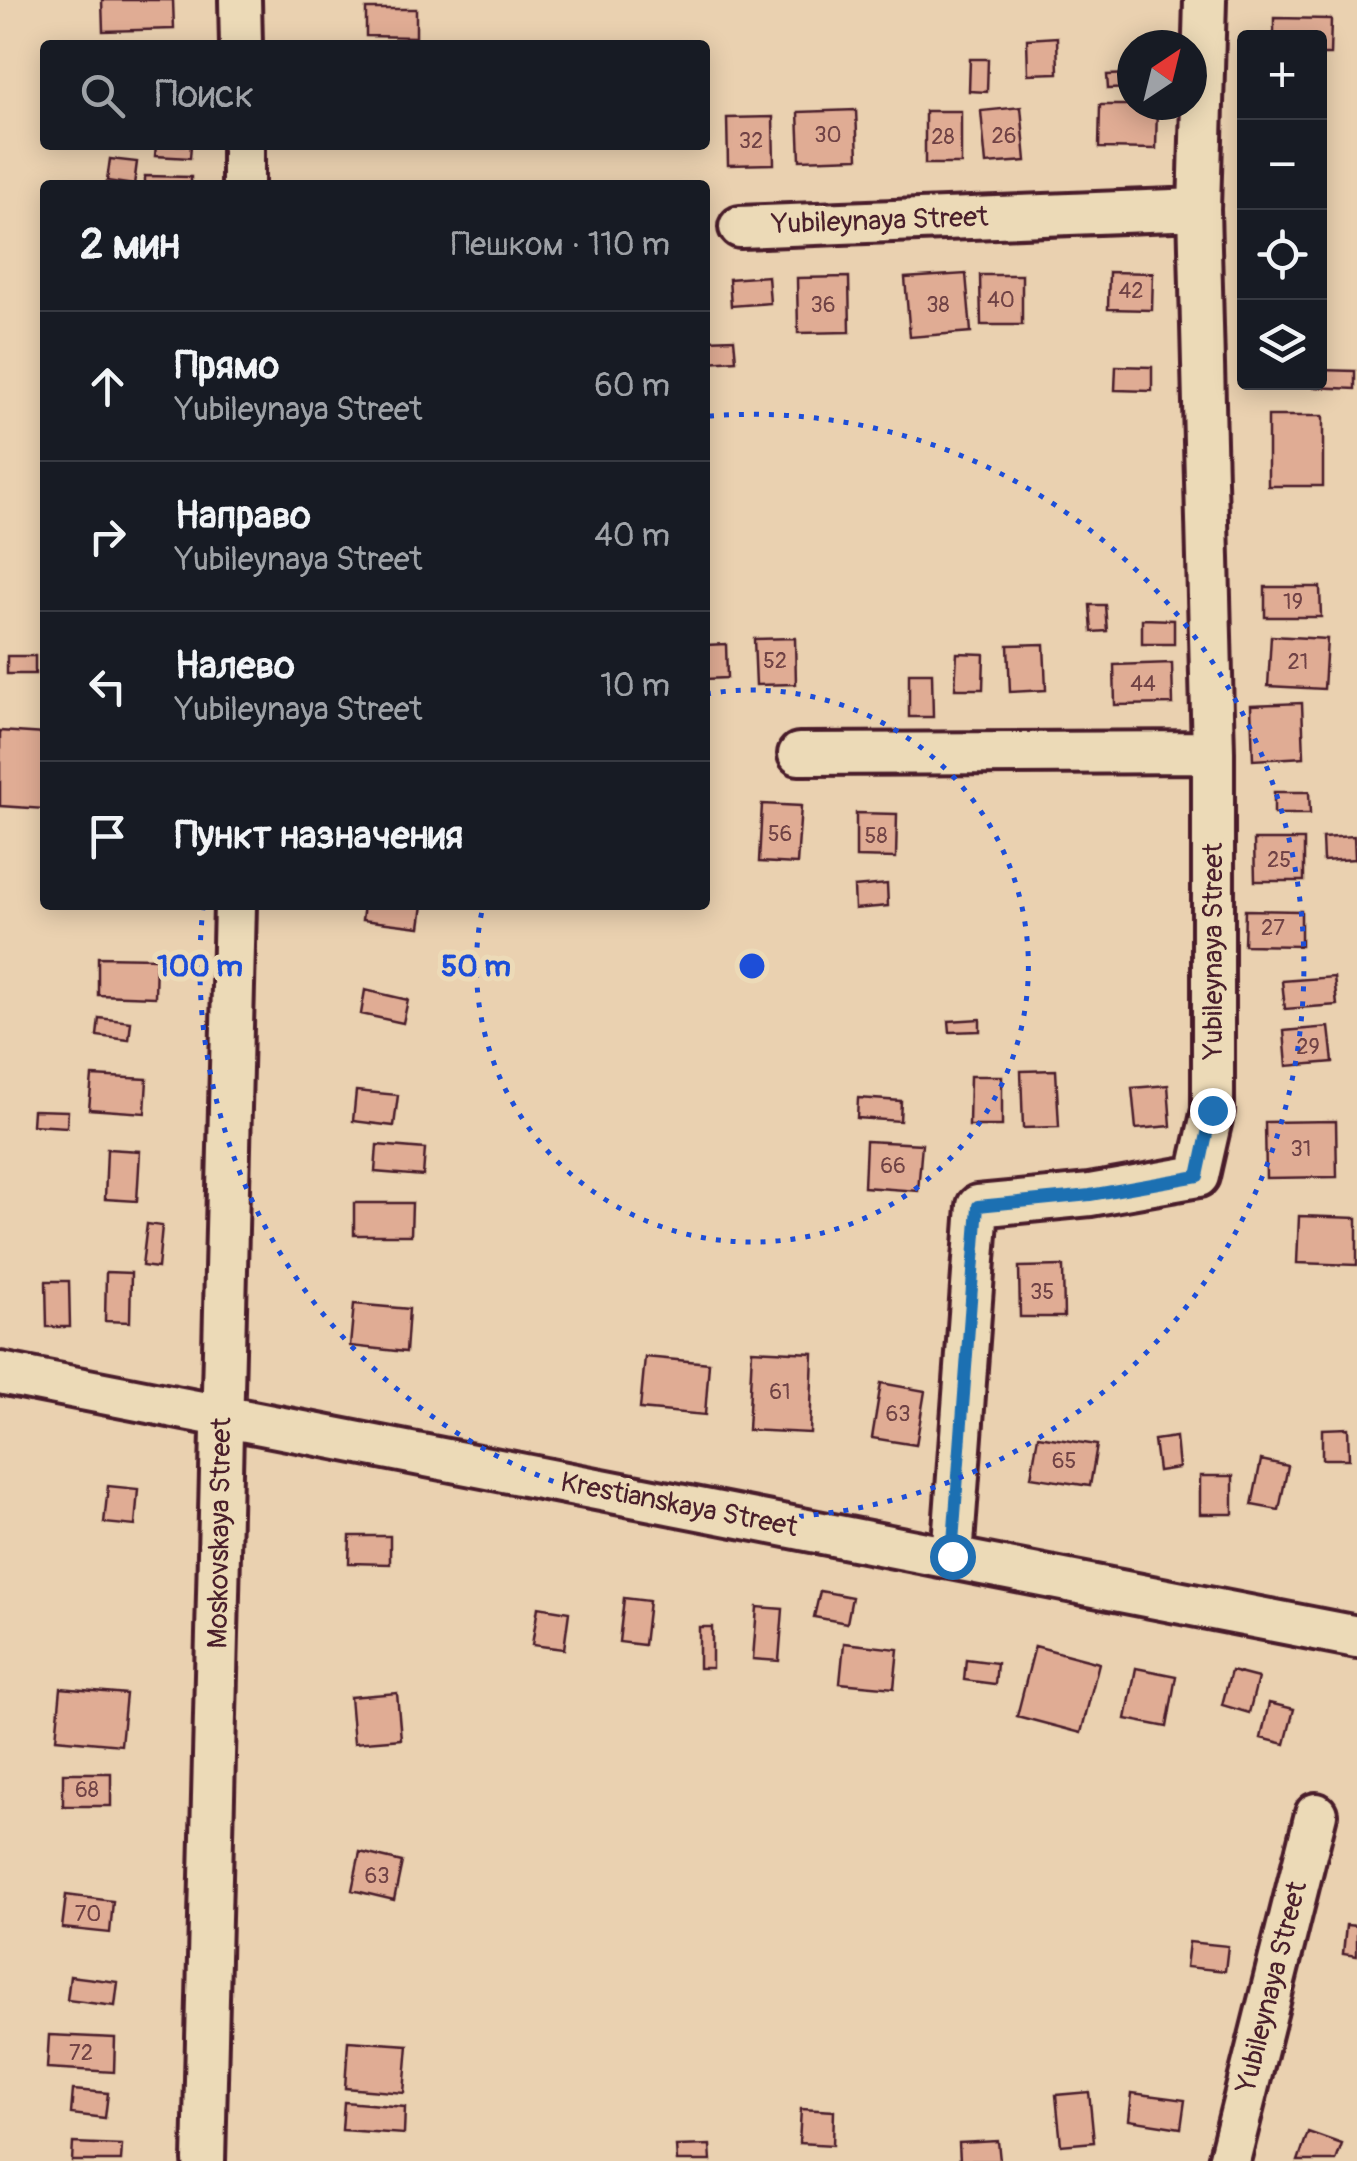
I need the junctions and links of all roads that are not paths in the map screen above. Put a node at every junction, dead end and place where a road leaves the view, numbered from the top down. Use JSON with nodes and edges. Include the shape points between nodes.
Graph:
{"nodes":[{"id":1,"x":240,"y":0,"type":"edge"},
{"id":2,"x":1206,"y":0,"type":"edge"},
{"id":3,"x":241,"y":40,"type":"edge"},
{"id":4,"x":243,"y":150,"type":"edge"},
{"id":5,"x":244,"y":180,"type":"edge"},
{"id":6,"x":1199,"y":209,"type":"junction"},
{"id":7,"x":740,"y":226,"type":"dead end"},
{"id":8,"x":1213,"y":752,"type":"junction"},
{"id":9,"x":799,"y":754,"type":"dead end"},
{"id":10,"x":235,"y":910,"type":"edge"},
{"id":11,"x":0,"y":1373,"type":"edge"},
{"id":12,"x":223,"y":1418,"type":"junction"},
{"id":13,"x":952,"y":1556,"type":"junction"},
{"id":14,"x":1357,"y":1637,"type":"edge"},
{"id":15,"x":1316,"y":1814,"type":"dead end"},
{"id":16,"x":204,"y":2161,"type":"edge"},
{"id":17,"x":1229,"y":2161,"type":"edge"}],
"edges":[{"from":1,"to":3,"type":"street"},
{"from":2,"to":6,"type":"street","name":"Yubileynaya Street"},
{"from":4,"to":5,"type":"street"},
{"from":6,"to":7,"type":"street","name":"Yubileynaya Street"},
{"from":6,"to":8,"type":"street","name":"Yubileynaya Street"},
{"from":8,"to":9,"type":"street"},
{"from":8,"to":13,"type":"street","name":"Yubileynaya Street","via":[[1212,1110],[1198,1176],[978,1206]]},
{"from":10,"to":12,"type":"street","name":"Moskovskaya Street"},
{"from":11,"to":12,"type":"street","name":"Krestianskaya Street"},
{"from":12,"to":13,"type":"street","name":"Krestianskaya Street"},
{"from":12,"to":16,"type":"street","name":"Moskovskaya Street"},
{"from":13,"to":14,"type":"street","name":"Krestianskaya Street"},
{"from":15,"to":17,"type":"street","name":"Yubileynaya Street"}]}
